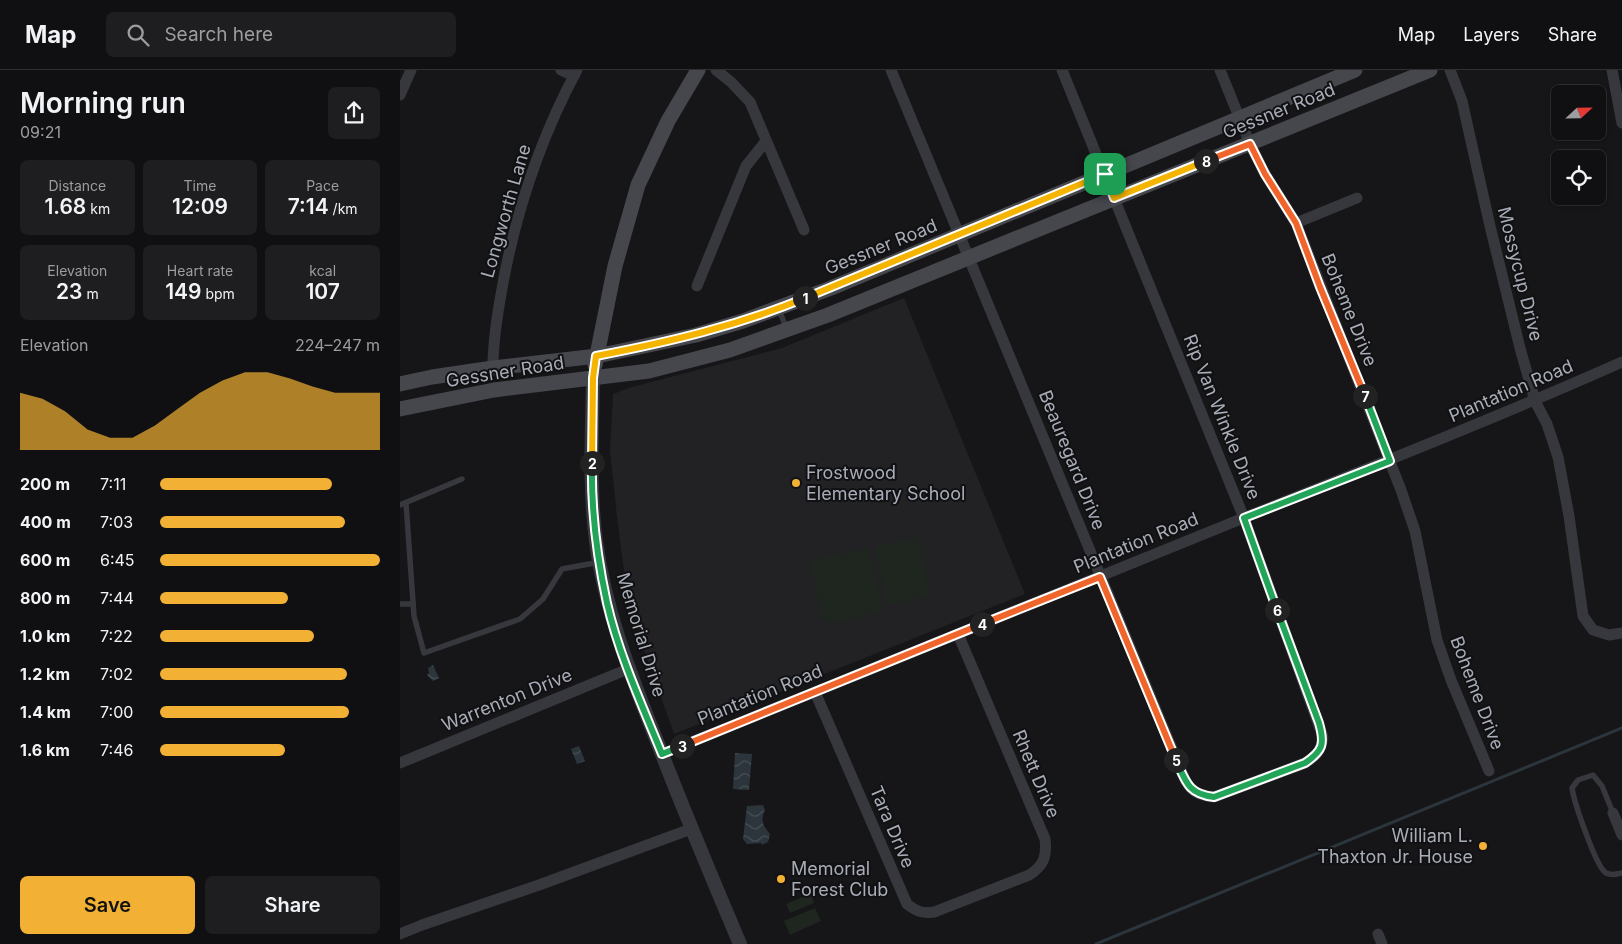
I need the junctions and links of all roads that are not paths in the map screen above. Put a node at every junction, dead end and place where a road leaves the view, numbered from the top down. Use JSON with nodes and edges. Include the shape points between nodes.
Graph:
{"nodes":[{"id":1,"x":411,"y":70,"type":"edge"},
{"id":2,"x":561,"y":70,"type":"edge"},
{"id":3,"x":698,"y":70,"type":"edge"},
{"id":4,"x":716,"y":70,"type":"edge"},
{"id":5,"x":891,"y":70,"type":"edge"},
{"id":6,"x":1062,"y":70,"type":"edge"},
{"id":7,"x":1220,"y":70,"type":"edge"},
{"id":8,"x":1355,"y":70,"type":"edge"},
{"id":9,"x":1430,"y":70,"type":"edge"},
{"id":10,"x":1450,"y":70,"type":"edge"},
{"id":11,"x":1612,"y":70,"type":"edge"},
{"id":12,"x":575,"y":73,"type":"edge"},
{"id":13,"x":400,"y":95,"type":"edge"},
{"id":14,"x":1240,"y":118,"type":"junction"},
{"id":15,"x":1622,"y":124,"type":"edge"},
{"id":16,"x":766,"y":141,"type":"junction"},
{"id":17,"x":1250,"y":144,"type":"junction"},
{"id":18,"x":1105,"y":174,"type":"junction"},
{"id":19,"x":1114,"y":198,"type":"junction"},
{"id":20,"x":1357,"y":198,"type":"dead end"},
{"id":21,"x":1296,"y":223,"type":"junction"},
{"id":22,"x":804,"y":230,"type":"dead end"},
{"id":23,"x":961,"y":234,"type":"junction"},
{"id":24,"x":970,"y":258,"type":"junction"},
{"id":25,"x":697,"y":286,"type":"dead end"},
{"id":26,"x":778,"y":308,"type":"junction"},
{"id":27,"x":787,"y":330,"type":"junction"},
{"id":28,"x":596,"y":356,"type":"junction"},
{"id":29,"x":1622,"y":362,"type":"edge"},
{"id":30,"x":494,"y":368,"type":"junction"},
{"id":31,"x":593,"y":378,"type":"junction"},
{"id":32,"x":400,"y":384,"type":"edge"},
{"id":33,"x":1535,"y":400,"type":"junction"},
{"id":34,"x":400,"y":410,"type":"edge"},
{"id":35,"x":1390,"y":461,"type":"junction"},
{"id":36,"x":462,"y":479,"type":"dead end"},
{"id":37,"x":403,"y":504,"type":"edge"},
{"id":38,"x":1244,"y":518,"type":"junction"},
{"id":39,"x":600,"y":562,"type":"junction"},
{"id":40,"x":1100,"y":577,"type":"junction"},
{"id":41,"x":400,"y":604,"type":"edge"},
{"id":42,"x":413,"y":604,"type":"junction"},
{"id":43,"x":1622,"y":633,"type":"edge"},
{"id":44,"x":958,"y":634,"type":"junction"},
{"id":45,"x":628,"y":669,"type":"junction"},
{"id":46,"x":815,"y":692,"type":"junction"},
{"id":47,"x":662,"y":754,"type":"junction"},
{"id":48,"x":400,"y":763,"type":"edge"},
{"id":49,"x":1489,"y":771,"type":"dead end"},
{"id":50,"x":1265,"y":778,"type":"joint"},
{"id":51,"x":1613,"y":813,"type":"joint"},
{"id":52,"x":691,"y":829,"type":"junction"},
{"id":53,"x":1622,"y":835,"type":"edge"},
{"id":54,"x":1622,"y":873,"type":"edge"},
{"id":55,"x":979,"y":895,"type":"joint"},
{"id":56,"x":400,"y":934,"type":"edge"},
{"id":57,"x":740,"y":944,"type":"edge"}],
"edges":[{"from":1,"to":13,"type":"street"},
{"from":2,"to":12,"type":"street"},
{"from":3,"to":28,"type":"main road","name":"Memorial Drive","via":[[668,121],[638,185],[615,266]]},
{"from":4,"to":16,"type":"street","via":[[750,102]]},
{"from":5,"to":23,"type":"street","name":"Beauregard Drive"},
{"from":6,"to":18,"type":"street","name":"Rip Van Winkle Drive"},
{"from":7,"to":14,"type":"street","name":"Boheme Drive"},
{"from":8,"to":14,"type":"main road","name":"Gessner Road"},
{"from":9,"to":17,"type":"main road","name":"Gessner Road"},
{"from":10,"to":33,"type":"street","name":"Mossycup Drive","via":[[1462,101],[1492,236]]},
{"from":11,"to":15,"type":"street"},
{"from":12,"to":30,"type":"street","name":"Longworth Lane","via":[[543,144],[520,211],[505,271],[493,345]]},
{"from":14,"to":17,"type":"street","name":"Boheme Drive"},
{"from":14,"to":18,"type":"main road","name":"Gessner Road"},
{"from":16,"to":22,"type":"street"},
{"from":16,"to":25,"type":"street","via":[[746,166]]},
{"from":17,"to":19,"type":"main road","name":"Gessner Road"},
{"from":17,"to":21,"type":"street","name":"Boheme Drive"},
{"from":18,"to":19,"type":"street","name":"Rip Van Winkle Drive"},
{"from":18,"to":23,"type":"main road","name":"Gessner Road"},
{"from":19,"to":24,"type":"main road","name":"Gessner Road"},
{"from":19,"to":38,"type":"street","name":"Rip Van Winkle Drive"},
{"from":20,"to":21,"type":"street"},
{"from":21,"to":35,"type":"street","name":"Boheme Drive"},
{"from":23,"to":24,"type":"street","name":"Beauregard Drive"},
{"from":23,"to":26,"type":"main road","name":"Gessner Road"},
{"from":24,"to":27,"type":"main road","name":"Gessner Road"},
{"from":24,"to":40,"type":"street","name":"Beauregard Drive"},
{"from":26,"to":27,"type":"lane"},
{"from":26,"to":28,"type":"main road","name":"Gessner Road","via":[[696,335]]},
{"from":27,"to":31,"type":"main road","name":"Gessner Road","via":[[730,350],[649,371]]},
{"from":28,"to":30,"type":"main road","name":"Gessner Road"},
{"from":28,"to":31,"type":"main road","name":"Memorial Drive"},
{"from":29,"to":33,"type":"street","name":"Plantation Road"},
{"from":30,"to":32,"type":"main road","name":"Gessner Road"},
{"from":31,"to":34,"type":"main road","name":"Gessner Road","via":[[494,390]]},
{"from":31,"to":39,"type":"street","name":"Memorial Drive","via":[[592,486]]},
{"from":33,"to":35,"type":"street","name":"Plantation Road"},
{"from":33,"to":43,"type":"street","name":"Mossycup Drive","via":[[1558,457],[1583,616],[1593,630],[1609,635]]},
{"from":35,"to":38,"type":"street","name":"Plantation Road"},
{"from":35,"to":49,"type":"street","name":"Boheme Drive","via":[[1415,531],[1437,640]]},
{"from":36,"to":37,"type":"lane"},
{"from":37,"to":42,"type":"lane"},
{"from":38,"to":40,"type":"street","name":"Plantation Road"},
{"from":38,"to":50,"type":"street","name":"Rip Van Winkle Drive","via":[[1323,737],[1322,748],[1314,757]]},
{"from":39,"to":42,"type":"lane","via":[[562,569],[543,599],[520,619],[424,652]]},
{"from":39,"to":45,"type":"street","name":"Memorial Drive","via":[[608,605]]},
{"from":40,"to":44,"type":"street","name":"Plantation Road"},
{"from":40,"to":50,"type":"street","name":"Beauregard Drive","via":[[1192,790],[1214,797]]},
{"from":41,"to":42,"type":"lane"},
{"from":44,"to":46,"type":"street","name":"Plantation Road"},
{"from":44,"to":55,"type":"street","name":"Rhett Drive","via":[[1045,839],[1046,850],[1044,862],[1037,870]]},
{"from":45,"to":47,"type":"street","name":"Memorial Drive"},
{"from":45,"to":48,"type":"street","name":"Warrenton Drive"},
{"from":46,"to":47,"type":"street","name":"Plantation Road"},
{"from":46,"to":55,"type":"street","name":"Tara Drive","via":[[907,904],[925,914]]},
{"from":47,"to":52,"type":"street","name":"Memorial Drive"},
{"from":51,"to":53,"type":"street"},
{"from":51,"to":54,"type":"lane","via":[[1602,786],[1593,775],[1578,780],[1572,788],[1574,799],[1595,855],[1605,872],[1612,875]]},
{"from":52,"to":56,"type":"street"},
{"from":52,"to":57,"type":"street","name":"Memorial Drive"}]}
